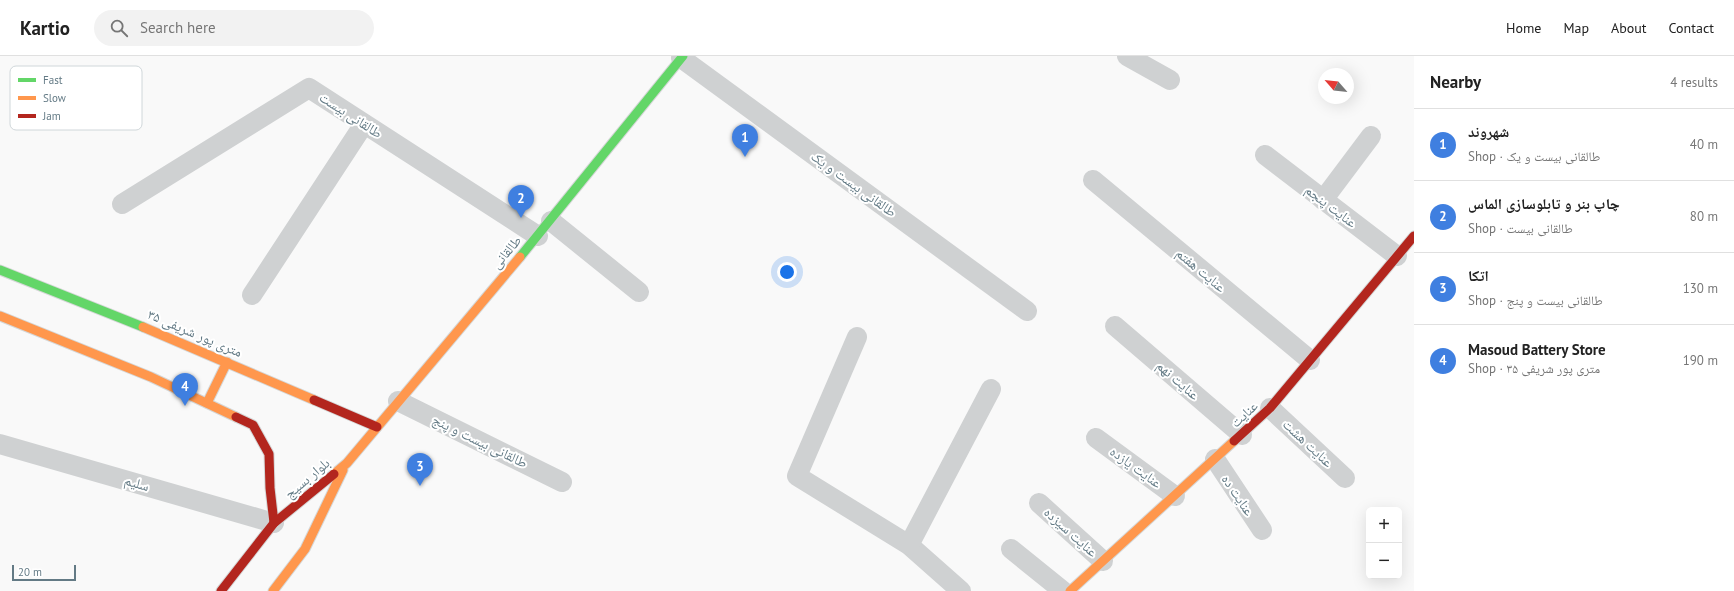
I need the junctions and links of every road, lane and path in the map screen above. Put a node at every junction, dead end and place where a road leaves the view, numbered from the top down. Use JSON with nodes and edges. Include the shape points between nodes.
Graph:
{"nodes":[{"id":1,"x":1127,"y":56,"type":"edge"},
{"id":2,"x":682,"y":57,"type":"edge"},
{"id":3,"x":1170,"y":80,"type":"dead end"},
{"id":4,"x":364,"y":124,"type":"junction"},
{"id":5,"x":1371,"y":136,"type":"dead end"},
{"id":6,"x":1265,"y":156,"type":"dead end"},
{"id":7,"x":1093,"y":180,"type":"dead end"},
{"id":8,"x":1323,"y":200,"type":"junction"},
{"id":9,"x":122,"y":204,"type":"dead end"},
{"id":10,"x":551,"y":221,"type":"junction"},
{"id":11,"x":538,"y":236,"type":"junction"},
{"id":12,"x":1414,"y":237,"type":"edge"},
{"id":13,"x":1397,"y":256,"type":"junction"},
{"id":14,"x":0,"y":270,"type":"edge"},
{"id":15,"x":639,"y":292,"type":"dead end"},
{"id":16,"x":252,"y":295,"type":"dead end"},
{"id":17,"x":1027,"y":311,"type":"dead end"},
{"id":18,"x":0,"y":316,"type":"edge"},
{"id":19,"x":1115,"y":326,"type":"dead end"},
{"id":20,"x":857,"y":337,"type":"dead end"},
{"id":21,"x":1310,"y":360,"type":"junction"},
{"id":22,"x":227,"y":362,"type":"junction"},
{"id":23,"x":991,"y":389,"type":"dead end"},
{"id":24,"x":398,"y":401,"type":"junction"},
{"id":25,"x":207,"y":403,"type":"junction"},
{"id":26,"x":1270,"y":408,"type":"junction"},
{"id":27,"x":377,"y":427,"type":"junction"},
{"id":28,"x":1242,"y":435,"type":"junction"},
{"id":29,"x":1096,"y":438,"type":"dead end"},
{"id":30,"x":0,"y":444,"type":"edge"},
{"id":31,"x":1215,"y":459,"type":"junction"},
{"id":32,"x":346,"y":463,"type":"junction"},
{"id":33,"x":1345,"y":478,"type":"dead end"},
{"id":34,"x":562,"y":482,"type":"dead end"},
{"id":35,"x":1175,"y":496,"type":"junction"},
{"id":36,"x":1039,"y":503,"type":"dead end"},
{"id":37,"x":274,"y":523,"type":"junction"},
{"id":38,"x":1262,"y":530,"type":"dead end"},
{"id":39,"x":909,"y":545,"type":"junction"},
{"id":40,"x":1011,"y":549,"type":"dead end"},
{"id":41,"x":1104,"y":561,"type":"junction"},
{"id":42,"x":221,"y":591,"type":"edge"},
{"id":43,"x":274,"y":591,"type":"edge"},
{"id":44,"x":961,"y":591,"type":"edge"},
{"id":45,"x":1063,"y":591,"type":"edge"},
{"id":46,"x":1070,"y":591,"type":"edge"}],
"edges":[{"from":1,"to":3,"type":"street"},
{"from":2,"to":10,"type":"street","name":"طالقانی"},
{"from":2,"to":17,"type":"street","name":"طالقانی بیست و یک"},
{"from":4,"to":9,"type":"street","name":"طالقانی بیست","via":[[309,88]]},
{"from":4,"to":11,"type":"street","name":"طالقانی بیست"},
{"from":4,"to":16,"type":"street"},
{"from":5,"to":8,"type":"street"},
{"from":6,"to":8,"type":"street","name":"عنایت پنجم"},
{"from":7,"to":21,"type":"street","name":"عنایت هفتم"},
{"from":8,"to":13,"type":"street","name":"عنایت پنجم"},
{"from":10,"to":11,"type":"street","name":"طالقانی"},
{"from":10,"to":15,"type":"street"},
{"from":11,"to":24,"type":"street","name":"طالقانی"},
{"from":12,"to":13,"type":"street","name":"عنایت"},
{"from":13,"to":21,"type":"street","name":"عنایت"},
{"from":14,"to":22,"type":"street","name":"۳۵ متری پور شریفی"},
{"from":18,"to":25,"type":"street"},
{"from":19,"to":28,"type":"street","name":"عنایت نهم"},
{"from":20,"to":39,"type":"street","via":[[797,476]]},
{"from":21,"to":26,"type":"street","name":"عنایت"},
{"from":22,"to":25,"type":"street"},
{"from":22,"to":27,"type":"street","name":"۳۵ متری پور شریفی"},
{"from":23,"to":39,"type":"street"},
{"from":24,"to":27,"type":"street","name":"طالقانی"},
{"from":24,"to":34,"type":"street","name":"طالقانی بیست و پنج"},
{"from":25,"to":37,"type":"street","via":[[253,425],[269,454]]},
{"from":26,"to":28,"type":"street","name":"عنایت"},
{"from":26,"to":33,"type":"street","name":"عنایت هشت"},
{"from":27,"to":32,"type":"street","name":"طالقانی"},
{"from":28,"to":31,"type":"street","name":"عنایت"},
{"from":29,"to":35,"type":"street","name":"عنایت یازده"},
{"from":30,"to":37,"type":"street","name":"سلیم"},
{"from":31,"to":35,"type":"street","name":"عنایت"},
{"from":31,"to":38,"type":"street","name":"عنایت ده"},
{"from":32,"to":37,"type":"street","name":"بلوار بسیج"},
{"from":32,"to":43,"type":"street","name":"بلوار بسیج","via":[[305,549]]},
{"from":35,"to":41,"type":"street","name":"عنایت"},
{"from":36,"to":41,"type":"street","name":"عنایت سیزده"},
{"from":37,"to":42,"type":"street","name":"بلوار بسیج"},
{"from":39,"to":44,"type":"street"},
{"from":40,"to":45,"type":"street"},
{"from":41,"to":46,"type":"street","name":"عنایت"}]}
